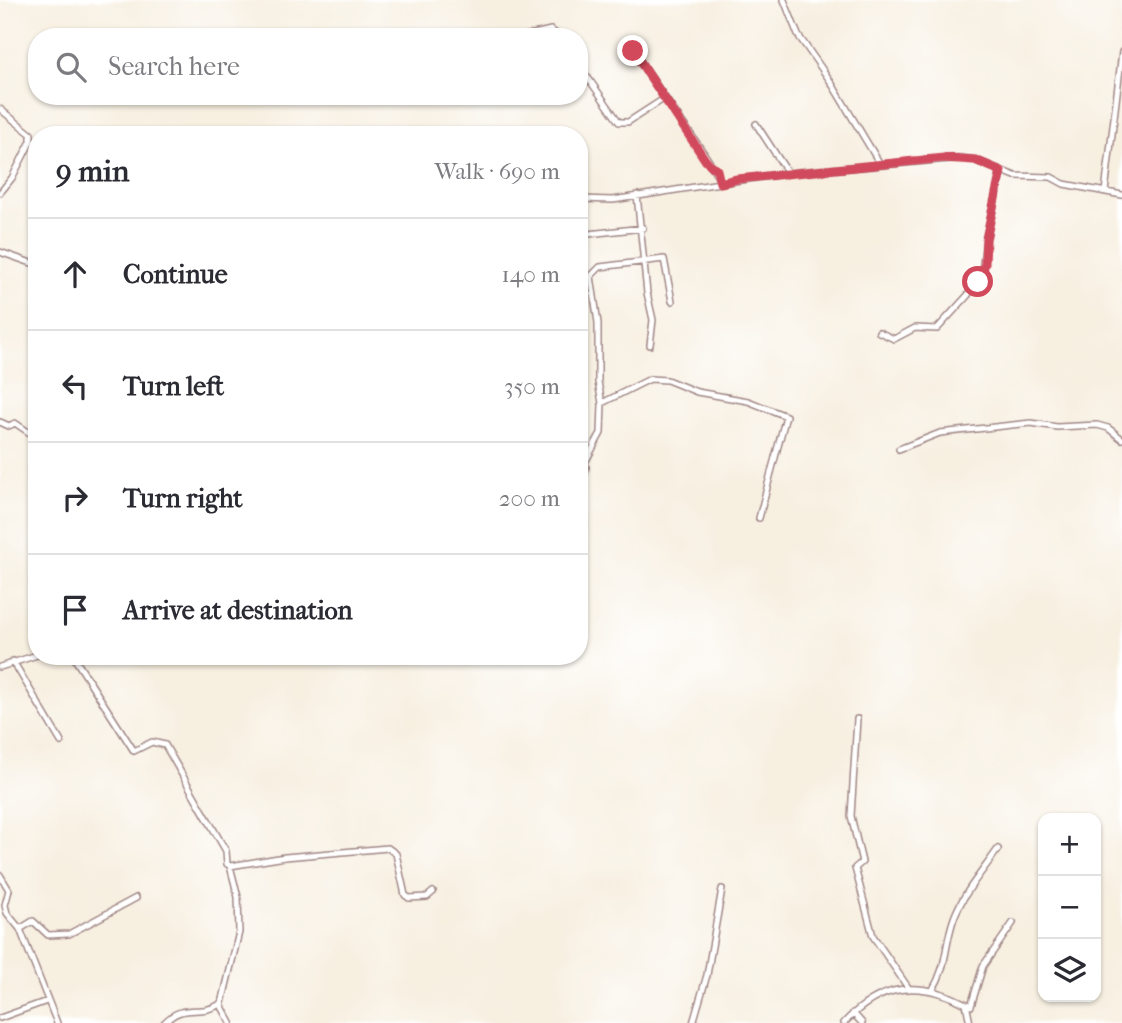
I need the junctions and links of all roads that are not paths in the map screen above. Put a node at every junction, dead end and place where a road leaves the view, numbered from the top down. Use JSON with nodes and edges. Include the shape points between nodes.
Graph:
{"nodes":[{"id":1,"x":784,"y":0,"type":"edge"},
{"id":2,"x":633,"y":51,"type":"dead end"},
{"id":3,"x":1122,"y":52,"type":"edge"},
{"id":4,"x":588,"y":78,"type":"edge"},
{"id":5,"x":665,"y":98,"type":"junction"},
{"id":6,"x":0,"y":109,"type":"edge"},
{"id":7,"x":757,"y":124,"type":"dead end"},
{"id":8,"x":28,"y":132,"type":"edge"},
{"id":9,"x":28,"y":147,"type":"edge"},
{"id":10,"x":880,"y":164,"type":"junction"},
{"id":11,"x":1001,"y":171,"type":"junction"},
{"id":12,"x":788,"y":173,"type":"junction"},
{"id":13,"x":720,"y":183,"type":"junction"},
{"id":14,"x":1105,"y":192,"type":"junction"},
{"id":15,"x":0,"y":193,"type":"edge"},
{"id":16,"x":638,"y":195,"type":"junction"},
{"id":17,"x":1122,"y":195,"type":"edge"},
{"id":18,"x":588,"y":199,"type":"edge"},
{"id":19,"x":642,"y":228,"type":"junction"},
{"id":20,"x":588,"y":234,"type":"edge"},
{"id":21,"x":0,"y":252,"type":"edge"},
{"id":22,"x":645,"y":260,"type":"junction"},
{"id":23,"x":28,"y":262,"type":"edge"},
{"id":24,"x":672,"y":300,"type":"dead end"},
{"id":25,"x":879,"y":332,"type":"dead end"},
{"id":26,"x":650,"y":345,"type":"dead end"},
{"id":27,"x":602,"y":403,"type":"junction"},
{"id":28,"x":0,"y":422,"type":"edge"},
{"id":29,"x":28,"y":432,"type":"edge"},
{"id":30,"x":1122,"y":439,"type":"edge"},
{"id":31,"x":899,"y":449,"type":"dead end"},
{"id":32,"x":588,"y":454,"type":"edge"},
{"id":33,"x":759,"y":518,"type":"dead end"},
{"id":34,"x":28,"y":657,"type":"edge"},
{"id":35,"x":13,"y":661,"type":"junction"},
{"id":36,"x":79,"y":665,"type":"edge"},
{"id":37,"x":0,"y":667,"type":"edge"},
{"id":38,"x":857,"y":719,"type":"dead end"},
{"id":39,"x":61,"y":742,"type":"dead end"},
{"id":40,"x":998,"y":849,"type":"dead end"},
{"id":41,"x":230,"y":866,"type":"junction"},
{"id":42,"x":0,"y":875,"type":"edge"},
{"id":43,"x":722,"y":889,"type":"dead end"},
{"id":44,"x":9,"y":890,"type":"junction"},
{"id":45,"x":433,"y":892,"type":"dead end"},
{"id":46,"x":0,"y":894,"type":"edge"},
{"id":47,"x":136,"y":898,"type":"dead end"},
{"id":48,"x":1013,"y":923,"type":"dead end"},
{"id":49,"x":20,"y":929,"type":"junction"},
{"id":50,"x":908,"y":989,"type":"junction"},
{"id":51,"x":932,"y":991,"type":"junction"},
{"id":52,"x":47,"y":1001,"type":"junction"},
{"id":53,"x":966,"y":1004,"type":"junction"},
{"id":54,"x":221,"y":1005,"type":"junction"},
{"id":55,"x":853,"y":1013,"type":"junction"},
{"id":56,"x":0,"y":1018,"type":"edge"},
{"id":57,"x":57,"y":1023,"type":"edge"},
{"id":58,"x":164,"y":1023,"type":"edge"},
{"id":59,"x":230,"y":1023,"type":"edge"},
{"id":60,"x":693,"y":1023,"type":"edge"},
{"id":61,"x":844,"y":1023,"type":"edge"},
{"id":62,"x":862,"y":1023,"type":"edge"},
{"id":63,"x":970,"y":1023,"type":"edge"}],
"edges":[{"from":1,"to":10,"type":"street","via":[[799,35]]},
{"from":2,"to":5,"type":"street"},
{"from":3,"to":14,"type":"street"},
{"from":4,"to":5,"type":"street","via":[[619,122],[628,122]]},
{"from":5,"to":13,"type":"street","via":[[706,161],[717,170]]},
{"from":6,"to":8,"type":"street"},
{"from":7,"to":12,"type":"street"},
{"from":9,"to":15,"type":"street"},
{"from":10,"to":11,"type":"street","via":[[960,158]]},
{"from":10,"to":12,"type":"street"},
{"from":11,"to":14,"type":"street","via":[[1051,177]]},
{"from":11,"to":25,"type":"street","via":[[985,264],[968,295],[937,329],[915,328],[894,339]]},
{"from":12,"to":13,"type":"street"},
{"from":13,"to":16,"type":"street"},
{"from":14,"to":17,"type":"street"},
{"from":16,"to":18,"type":"street"},
{"from":16,"to":19,"type":"street"},
{"from":19,"to":20,"type":"street"},
{"from":19,"to":22,"type":"street"},
{"from":21,"to":23,"type":"street"},
{"from":22,"to":24,"type":"street","via":[[664,258]]},
{"from":22,"to":26,"type":"street","via":[[653,320]]},
{"from":22,"to":27,"type":"street","via":[[600,267],[591,276]]},
{"from":27,"to":32,"type":"street","via":[[601,433]]},
{"from":27,"to":33,"type":"street","via":[[649,379],[667,380],[786,416]]},
{"from":28,"to":29,"type":"street","via":[[15,423]]},
{"from":30,"to":31,"type":"street","via":[[1097,425],[1031,423],[940,433]]},
{"from":34,"to":35,"type":"street"},
{"from":35,"to":37,"type":"street"},
{"from":35,"to":39,"type":"street"},
{"from":36,"to":41,"type":"street","via":[[134,751],[152,742],[165,745],[226,851]]},
{"from":38,"to":50,"type":"street","via":[[851,817],[862,862],[855,868],[873,936]]},
{"from":40,"to":51,"type":"street","via":[[962,900],[947,939],[945,970]]},
{"from":41,"to":45,"type":"street","via":[[388,848],[396,854],[405,895],[427,897]]},
{"from":41,"to":54,"type":"street","via":[[238,897],[239,932]]},
{"from":42,"to":44,"type":"street"},
{"from":43,"to":60,"type":"street","via":[[707,975]]},
{"from":44,"to":46,"type":"street"},
{"from":44,"to":49,"type":"street","via":[[7,913]]},
{"from":47,"to":49,"type":"street","via":[[65,935],[48,935],[33,921]]},
{"from":48,"to":53,"type":"street","via":[[983,967],[971,1006]]},
{"from":49,"to":52,"type":"street"},
{"from":50,"to":51,"type":"street"},
{"from":50,"to":55,"type":"street","via":[[881,994]]},
{"from":51,"to":53,"type":"street"},
{"from":52,"to":56,"type":"street"},
{"from":52,"to":57,"type":"street"},
{"from":53,"to":63,"type":"street"},
{"from":54,"to":58,"type":"street","via":[[177,1010]]},
{"from":54,"to":59,"type":"street"},
{"from":55,"to":61,"type":"street"},
{"from":55,"to":62,"type":"street"}]}
